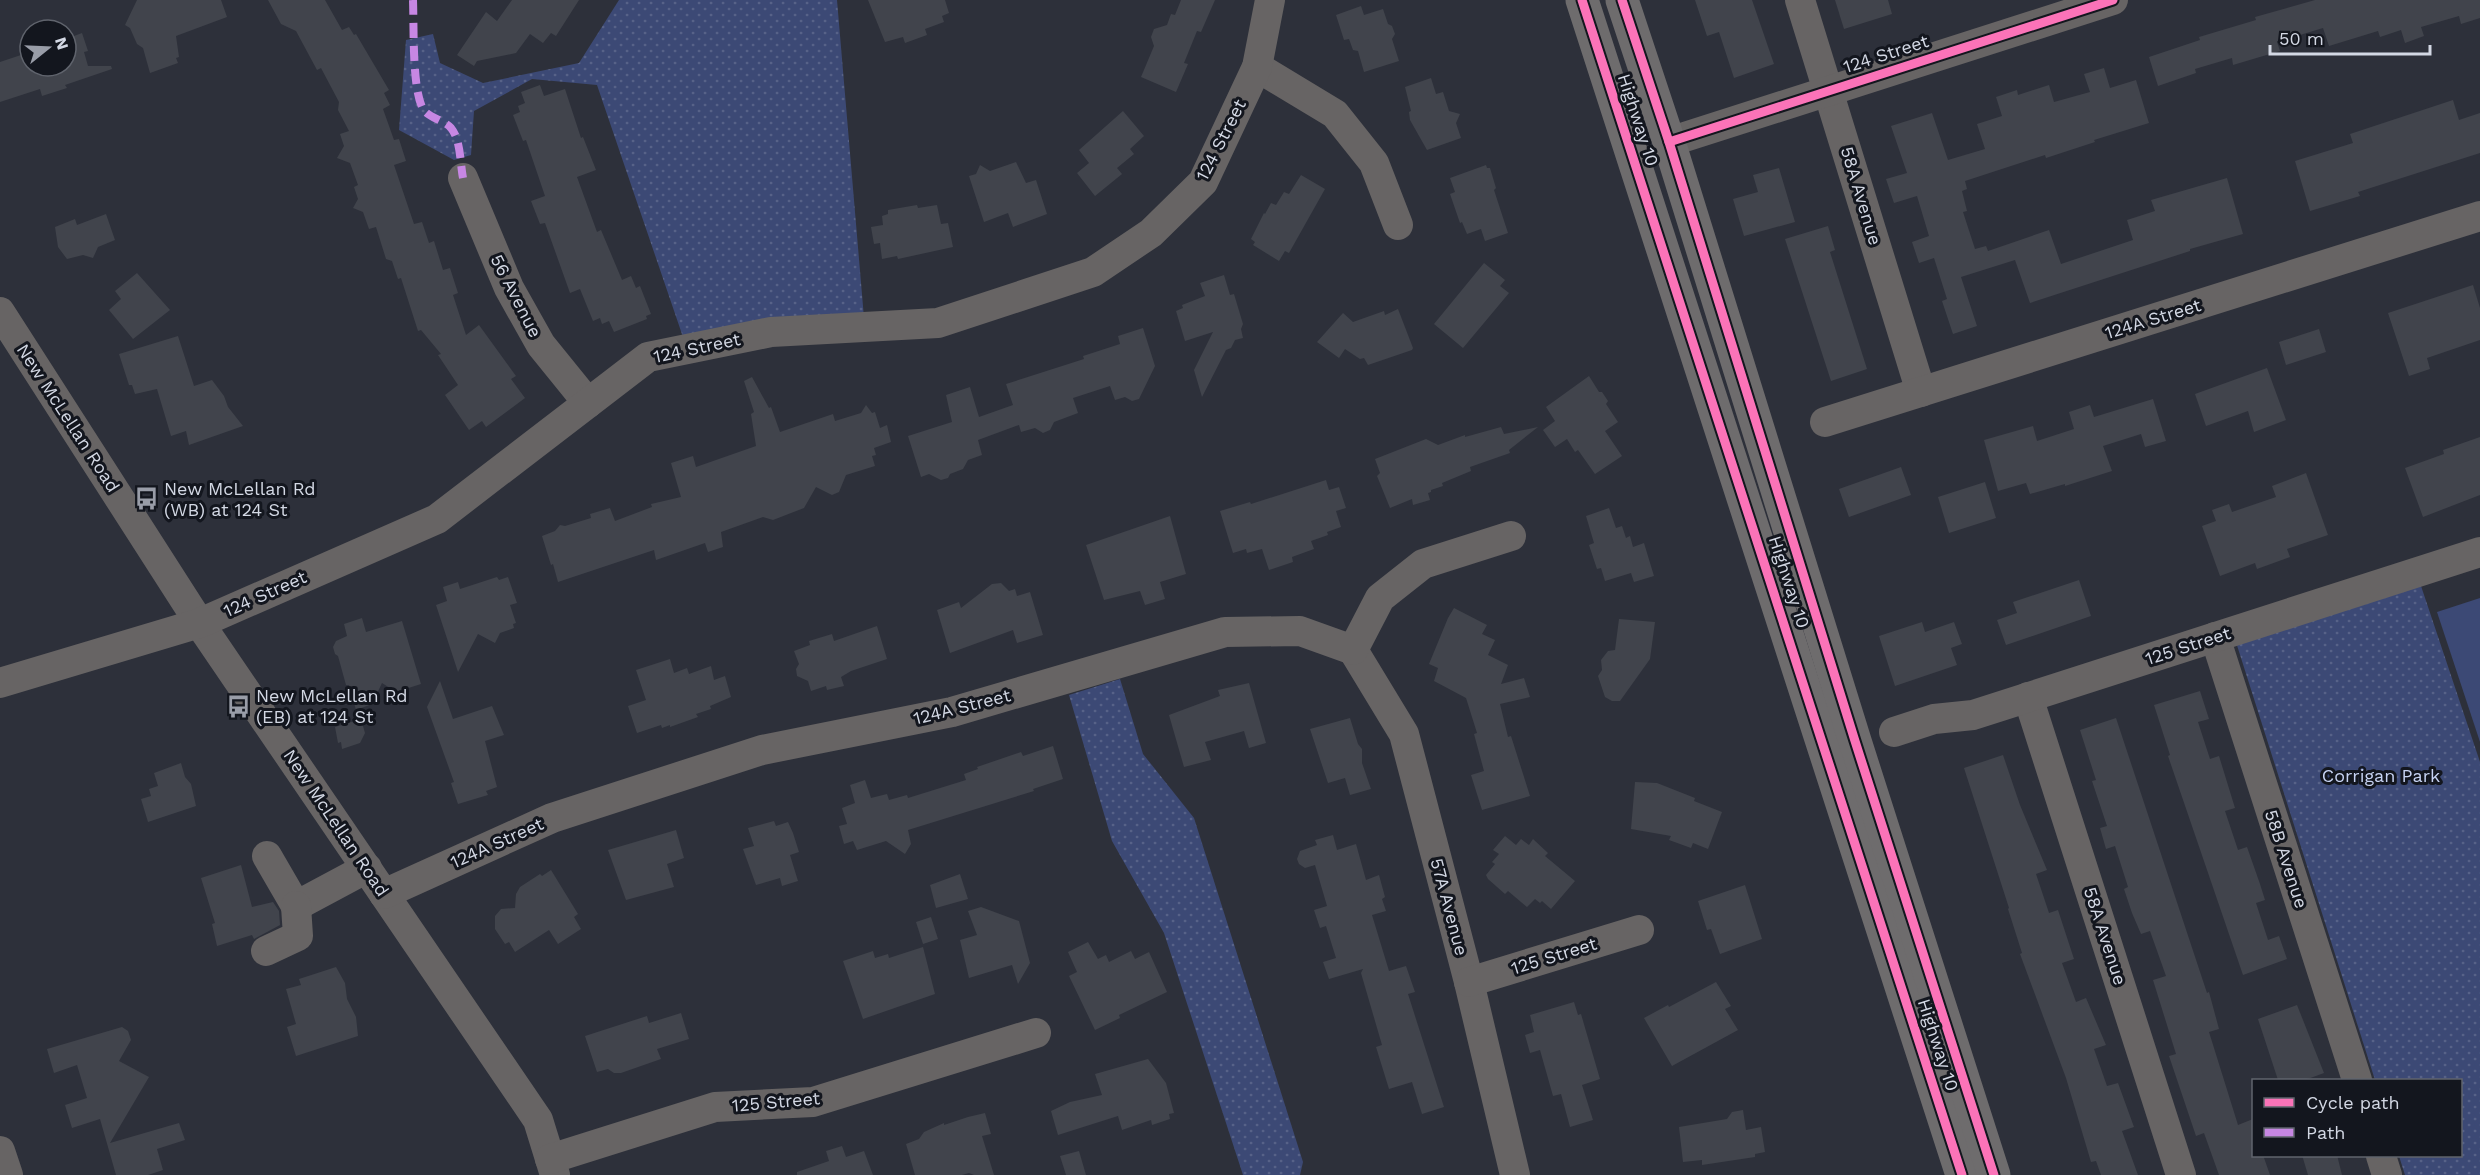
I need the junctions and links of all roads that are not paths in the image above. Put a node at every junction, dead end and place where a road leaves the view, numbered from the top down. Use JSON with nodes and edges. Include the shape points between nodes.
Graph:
{"nodes":[{"id":1,"x":1270,"y":0,"type":"edge"},
{"id":2,"x":1582,"y":0,"type":"edge"},
{"id":3,"x":1601,"y":0,"type":"edge"},
{"id":4,"x":1622,"y":0,"type":"edge"},
{"id":5,"x":1800,"y":0,"type":"edge"},
{"id":6,"x":2113,"y":0,"type":"edge"},
{"id":7,"x":1257,"y":67,"type":"junction"},
{"id":8,"x":1829,"y":90,"type":"junction"},
{"id":9,"x":1669,"y":142,"type":"junction"},
{"id":10,"x":463,"y":178,"type":"dead end"},
{"id":11,"x":2480,"y":216,"type":"edge"},
{"id":12,"x":1398,"y":225,"type":"dead end"},
{"id":13,"x":0,"y":312,"type":"edge"},
{"id":14,"x":1921,"y":392,"type":"junction"},
{"id":15,"x":588,"y":402,"type":"junction"},
{"id":16,"x":1825,"y":422,"type":"dead end"},
{"id":17,"x":1511,"y":536,"type":"dead end"},
{"id":18,"x":2480,"y":552,"type":"edge"},
{"id":19,"x":200,"y":623,"type":"junction"},
{"id":20,"x":2215,"y":637,"type":"junction"},
{"id":21,"x":1353,"y":650,"type":"junction"},
{"id":22,"x":0,"y":683,"type":"edge"},
{"id":23,"x":2028,"y":697,"type":"junction"},
{"id":24,"x":1894,"y":732,"type":"dead end"},
{"id":25,"x":267,"y":856,"type":"dead end"},
{"id":26,"x":367,"y":868,"type":"junction"},
{"id":27,"x":384,"y":894,"type":"junction"},
{"id":28,"x":296,"y":906,"type":"junction"},
{"id":29,"x":1639,"y":930,"type":"dead end"},
{"id":30,"x":266,"y":951,"type":"dead end"},
{"id":31,"x":1469,"y":982,"type":"junction"},
{"id":32,"x":1036,"y":1033,"type":"dead end"},
{"id":33,"x":2357,"y":1079,"type":"edge"},
{"id":34,"x":0,"y":1150,"type":"edge"},
{"id":35,"x":2382,"y":1157,"type":"edge"},
{"id":36,"x":553,"y":1167,"type":"edge"},
{"id":37,"x":8,"y":1175,"type":"edge"},
{"id":38,"x":1515,"y":1175,"type":"edge"},
{"id":39,"x":1962,"y":1175,"type":"edge"},
{"id":40,"x":1994,"y":1175,"type":"edge"},
{"id":41,"x":2181,"y":1175,"type":"edge"},
{"id":42,"x":2387,"y":1175,"type":"edge"}],
"edges":[{"from":1,"to":7,"type":"street"},
{"from":2,"to":39,"type":"highway","name":"Highway 10"},
{"from":3,"to":9,"type":"highway","via":[[1637,111]]},
{"from":4,"to":9,"type":"highway","name":"Highway 10"},
{"from":5,"to":8,"type":"street","name":"58A Avenue"},
{"from":6,"to":8,"type":"street","name":"124 Street"},
{"from":7,"to":12,"type":"street","via":[[1335,114],[1374,163]]},
{"from":7,"to":15,"type":"street","name":"124 Street","via":[[1203,182],[1151,232],[1093,272],[938,323],[771,332],[648,357]]},
{"from":8,"to":9,"type":"street","name":"124 Street"},
{"from":8,"to":14,"type":"street","name":"58A Avenue"},
{"from":9,"to":40,"type":"highway","name":"Highway 10"},
{"from":10,"to":15,"type":"street","name":"56 Avenue","via":[[514,298],[541,345]]},
{"from":11,"to":14,"type":"street","name":"124A Street"},
{"from":13,"to":19,"type":"street","name":"New McLellan Road"},
{"from":14,"to":16,"type":"street","name":"124A Street"},
{"from":15,"to":19,"type":"street","name":"124 Street","via":[[437,519]]},
{"from":17,"to":21,"type":"street","via":[[1423,564],[1380,598]]},
{"from":18,"to":20,"type":"street","name":"125 Street"},
{"from":19,"to":22,"type":"street","name":"124 Street"},
{"from":19,"to":26,"type":"street","name":"New McLellan Road"},
{"from":20,"to":23,"type":"street","name":"125 Street"},
{"from":20,"to":33,"type":"street","name":"58B Avenue"},
{"from":21,"to":27,"type":"street","name":"124A Street","via":[[1299,632],[1225,633],[951,712],[762,750],[552,818]]},
{"from":21,"to":31,"type":"street","name":"57A Avenue","via":[[1404,734]]},
{"from":23,"to":24,"type":"street","name":"125 Street","via":[[1972,715],[1934,719]]},
{"from":23,"to":41,"type":"street","name":"58A Avenue"},
{"from":25,"to":28,"type":"street"},
{"from":26,"to":27,"type":"street","name":"New McLellan Road"},
{"from":26,"to":28,"type":"street"},
{"from":27,"to":36,"type":"street","name":"New McLellan Road","via":[[538,1120]]},
{"from":28,"to":30,"type":"street","via":[[298,936]]},
{"from":29,"to":31,"type":"street","name":"125 Street"},
{"from":31,"to":38,"type":"street","name":"57A Avenue"},
{"from":32,"to":36,"type":"street","name":"125 Street","via":[[813,1102],[715,1107]]},
{"from":34,"to":37,"type":"street"},
{"from":35,"to":42,"type":"street"}]}
